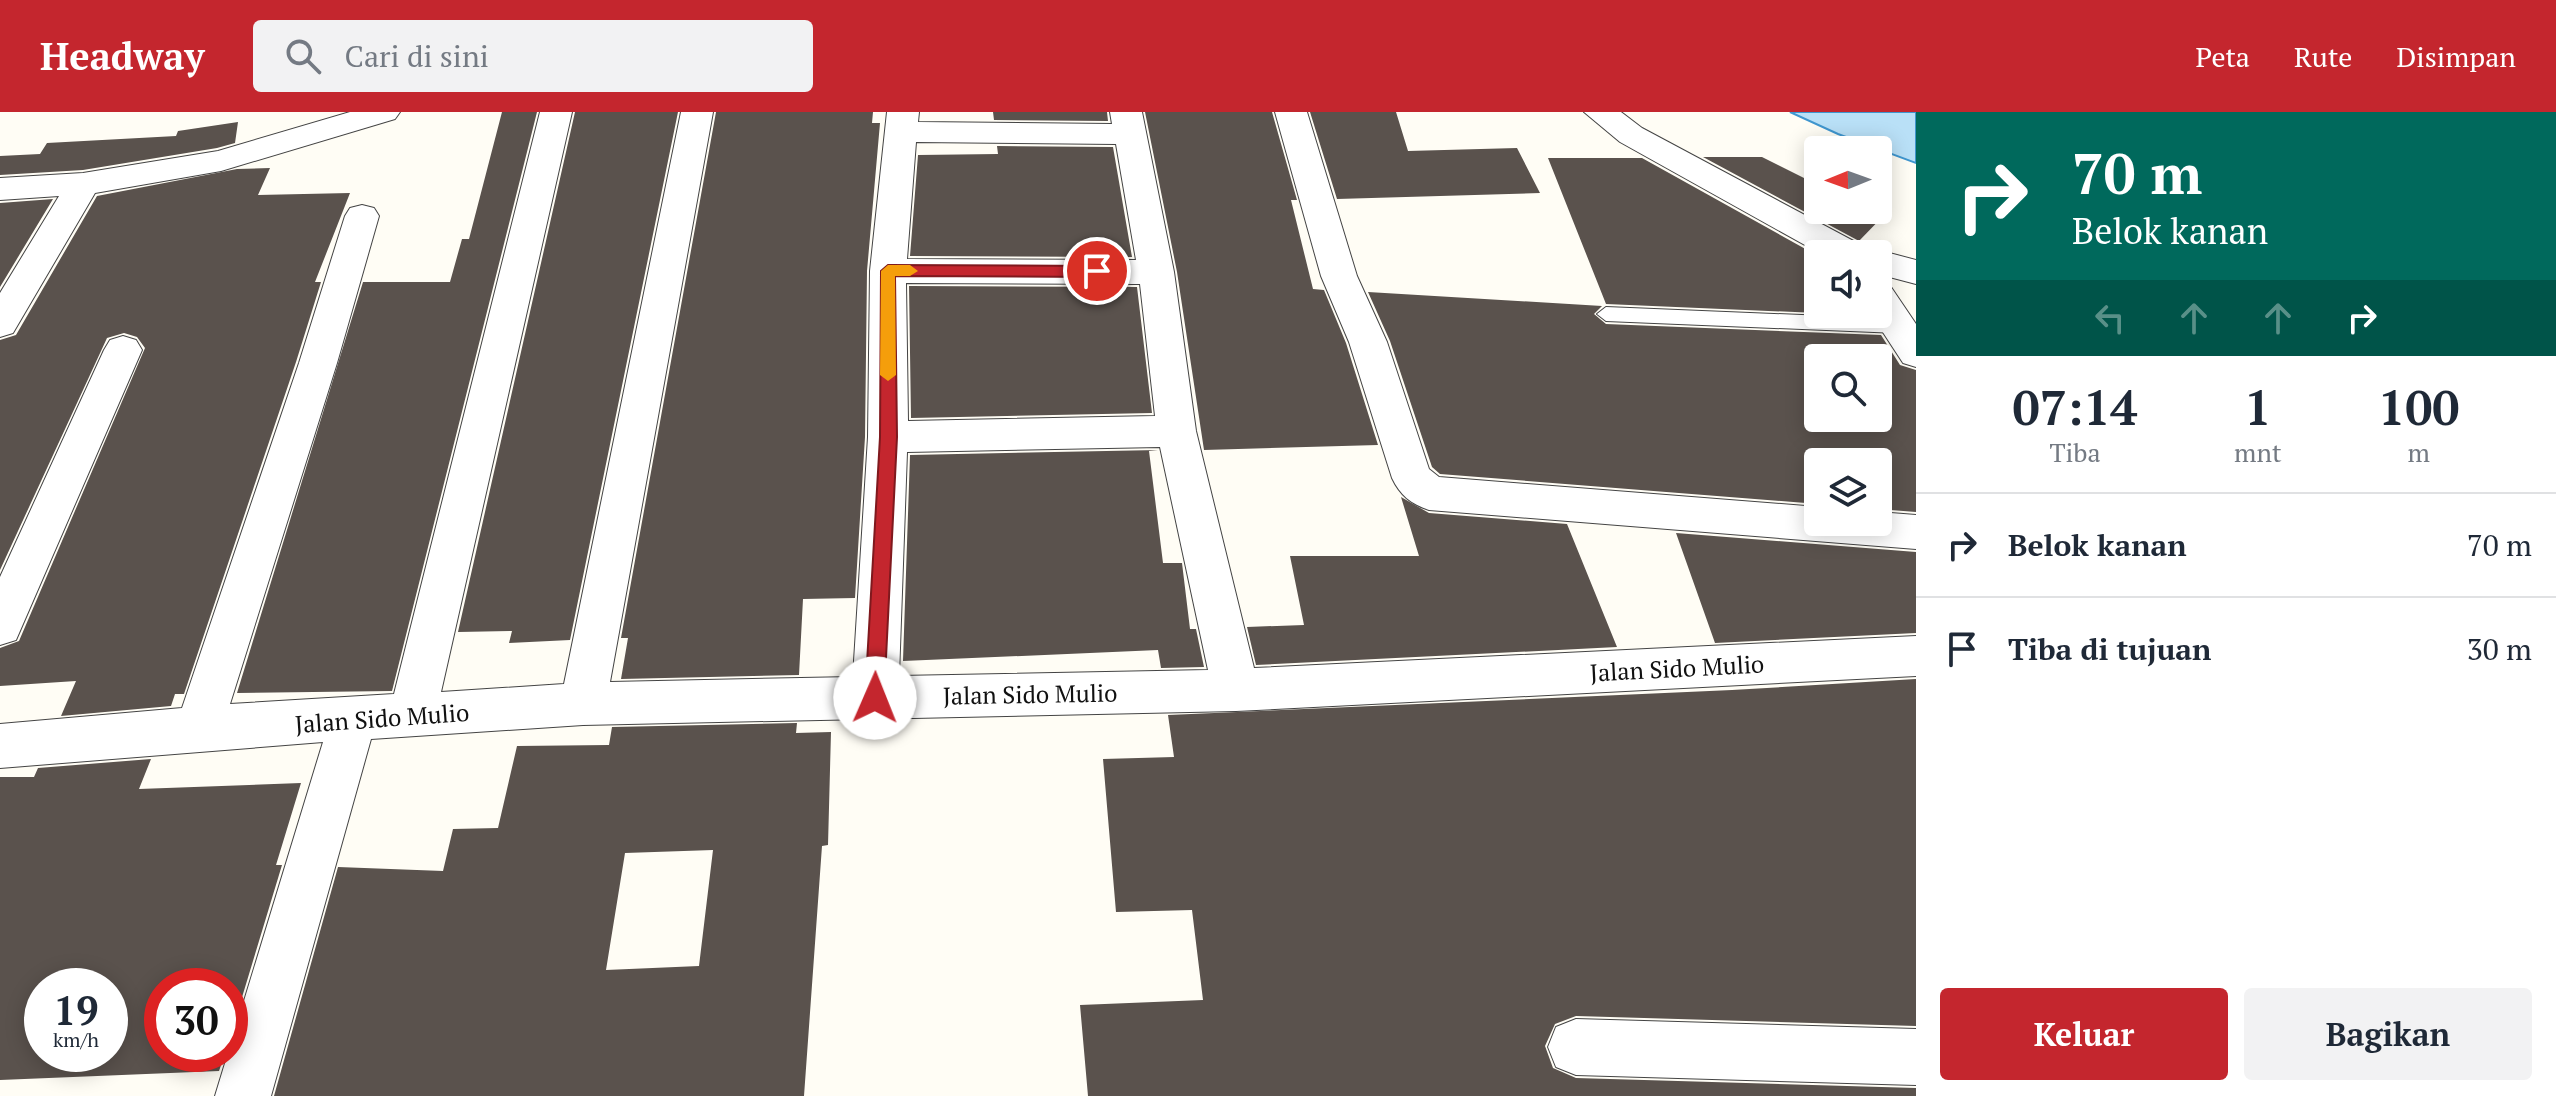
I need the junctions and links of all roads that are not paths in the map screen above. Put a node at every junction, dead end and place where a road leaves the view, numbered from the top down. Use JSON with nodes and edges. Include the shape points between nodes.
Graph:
{"nodes":[{"id":1,"x":384,"y":112,"type":"edge"},
{"id":2,"x":556,"y":112,"type":"edge"},
{"id":3,"x":697,"y":112,"type":"edge"},
{"id":4,"x":1291,"y":112,"type":"edge"},
{"id":5,"x":1600,"y":112,"type":"edge"},
{"id":6,"x":903,"y":122,"type":"edge"},
{"id":7,"x":1127,"y":123,"type":"edge"},
{"id":8,"x":83,"y":184,"type":"junction"},
{"id":9,"x":0,"y":189,"type":"edge"},
{"id":10,"x":362,"y":216,"type":"dead end"},
{"id":11,"x":1823,"y":240,"type":"edge"},
{"id":12,"x":1892,"y":266,"type":"edge"},
{"id":13,"x":888,"y":271,"type":"junction"},
{"id":14,"x":1156,"y":272,"type":"junction"},
{"id":15,"x":1916,"y":272,"type":"edge"},
{"id":16,"x":1606,"y":314,"type":"dead end"},
{"id":17,"x":0,"y":324,"type":"edge"},
{"id":18,"x":1897,"y":325,"type":"edge"},
{"id":19,"x":123,"y":350,"type":"dead end"},
{"id":20,"x":1176,"y":431,"type":"junction"},
{"id":21,"x":888,"y":437,"type":"junction"},
{"id":22,"x":1916,"y":532,"type":"edge"},
{"id":23,"x":0,"y":626,"type":"edge"},
{"id":24,"x":1916,"y":656,"type":"edge"},
{"id":25,"x":1236,"y":690,"type":"junction"},
{"id":26,"x":875,"y":698,"type":"junction"},
{"id":27,"x":583,"y":704,"type":"junction"},
{"id":28,"x":412,"y":716,"type":"junction"},
{"id":29,"x":353,"y":720,"type":"junction"},
{"id":30,"x":199,"y":728,"type":"junction"},
{"id":31,"x":0,"y":746,"type":"edge"},
{"id":32,"x":1576,"y":1047,"type":"dead end"},
{"id":33,"x":1916,"y":1057,"type":"edge"},
{"id":34,"x":243,"y":1096,"type":"edge"}],
"edges":[{"from":1,"to":8,"type":"street","via":[[221,161]]},
{"from":2,"to":28,"type":"street"},
{"from":3,"to":27,"type":"street"},
{"from":4,"to":22,"type":"street","via":[[1339,276],[1368,342],[1412,478],[1429,493]]},
{"from":5,"to":11,"type":"street","via":[[1631,135]]},
{"from":6,"to":7,"type":"street"},
{"from":6,"to":13,"type":"street"},
{"from":7,"to":14,"type":"street"},
{"from":8,"to":9,"type":"street"},
{"from":8,"to":17,"type":"street"},
{"from":10,"to":30,"type":"street"},
{"from":12,"to":15,"type":"street"},
{"from":13,"to":14,"type":"street"},
{"from":13,"to":21,"type":"street"},
{"from":14,"to":20,"type":"street"},
{"from":16,"to":18,"type":"lane"},
{"from":19,"to":23,"type":"street"},
{"from":20,"to":21,"type":"street"},
{"from":20,"to":25,"type":"street"},
{"from":21,"to":26,"type":"street"},
{"from":24,"to":25,"type":"street","name":"Jalan Sido Mulio"},
{"from":25,"to":26,"type":"street","name":"Jalan Sido Mulio"},
{"from":26,"to":27,"type":"street","name":"Jalan Sido Mulio"},
{"from":27,"to":28,"type":"street","name":"Jalan Sido Mulio"},
{"from":28,"to":29,"type":"street","name":"Jalan Sido Mulio"},
{"from":29,"to":30,"type":"street","name":"Jalan Sido Mulio"},
{"from":29,"to":34,"type":"street"},
{"from":30,"to":31,"type":"street","name":"Jalan Sido Mulio"},
{"from":32,"to":33,"type":"street"}]}
